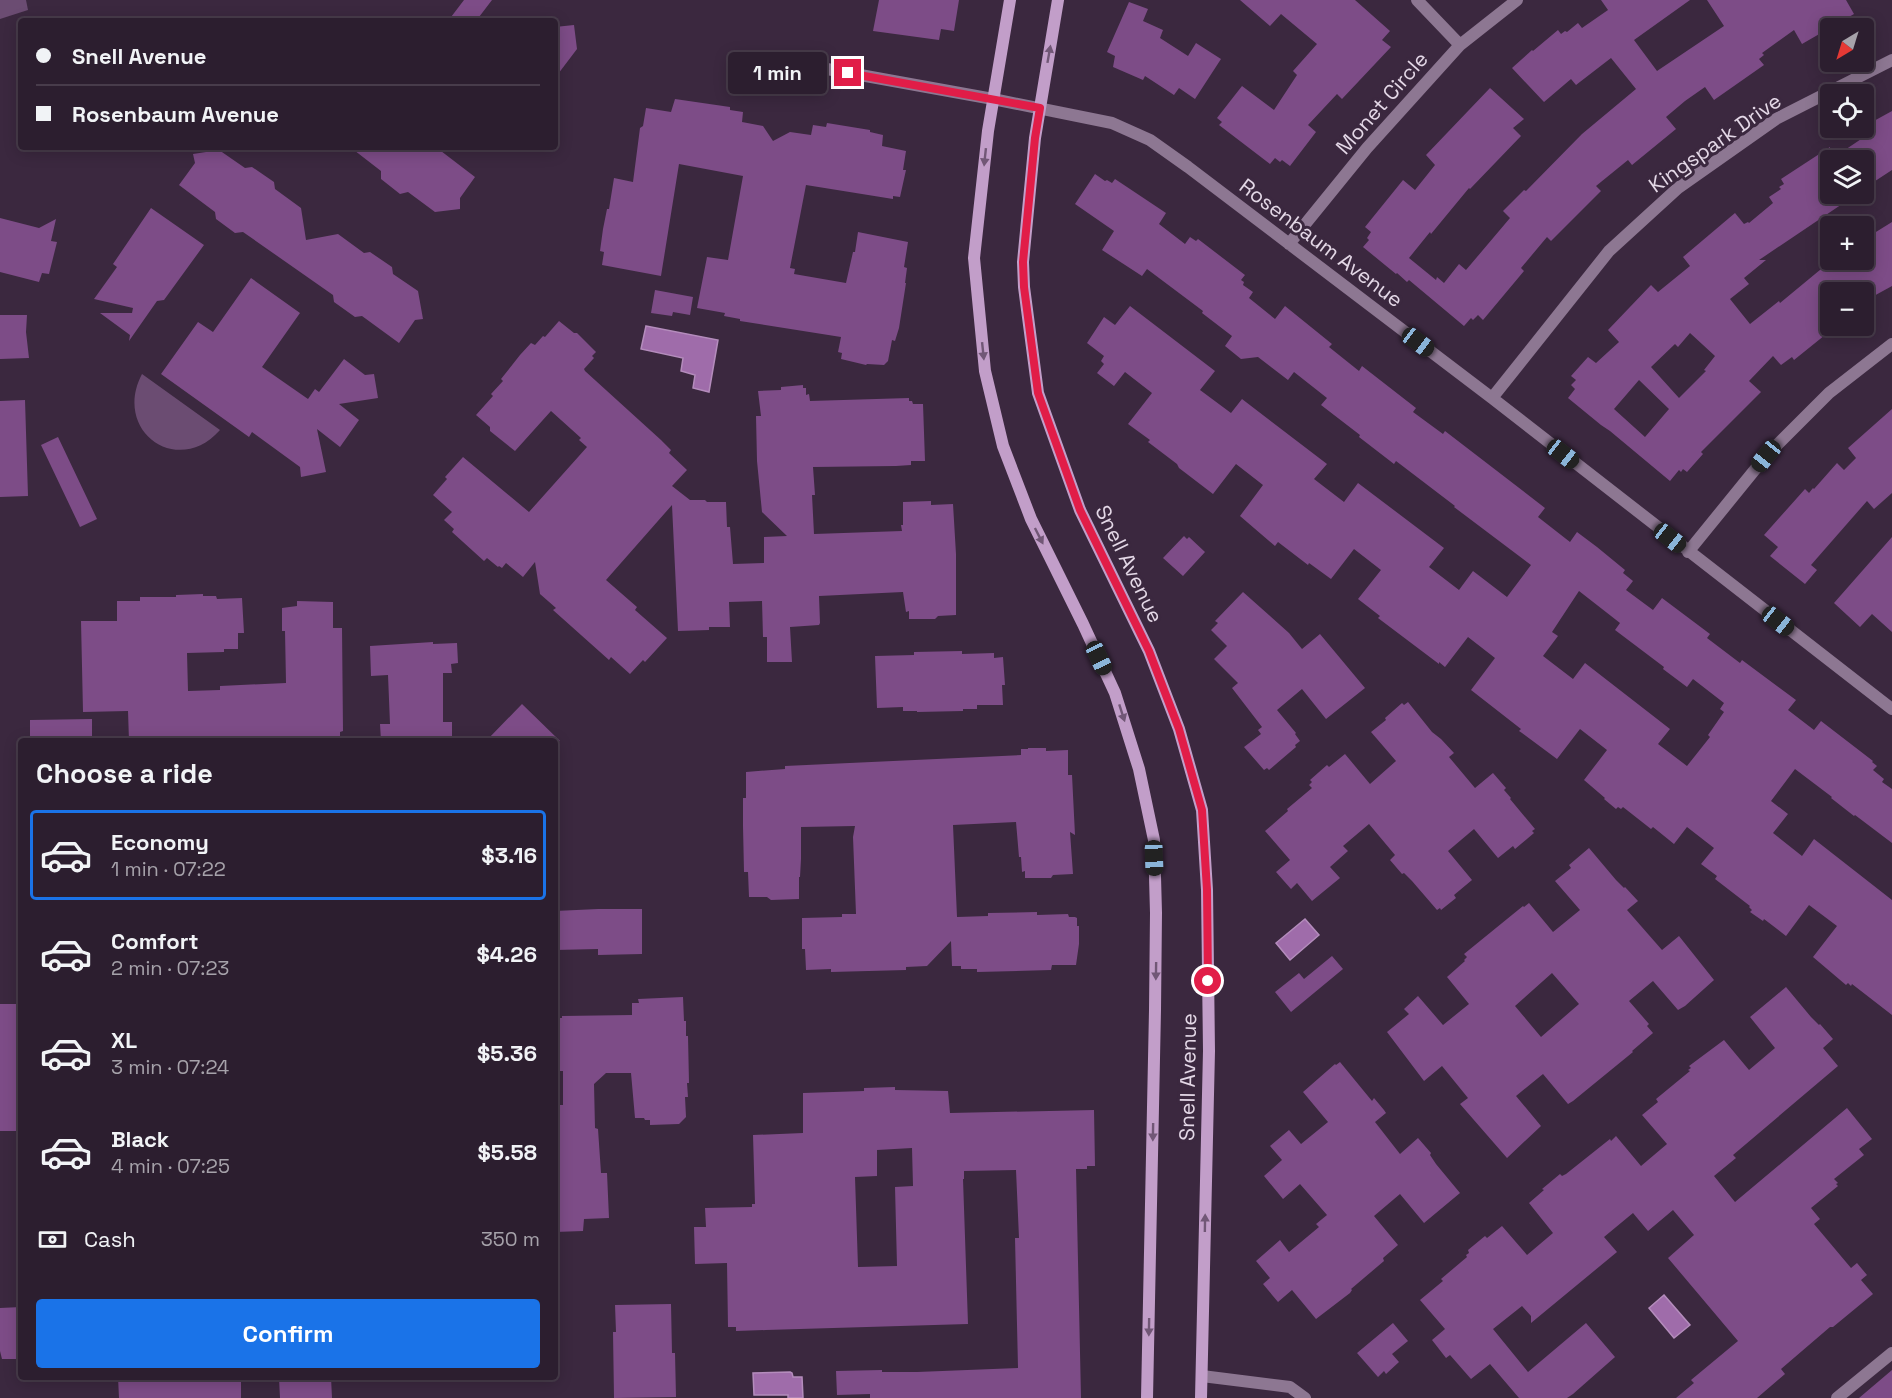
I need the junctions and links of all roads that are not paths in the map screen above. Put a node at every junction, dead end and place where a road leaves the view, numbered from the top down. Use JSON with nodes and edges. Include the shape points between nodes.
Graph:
{"nodes":[{"id":1,"x":1010,"y":0,"type":"edge"},
{"id":2,"x":1058,"y":0,"type":"edge"},
{"id":3,"x":1417,"y":0,"type":"edge"},
{"id":4,"x":1517,"y":0,"type":"edge"},
{"id":5,"x":1460,"y":45,"type":"junction"},
{"id":6,"x":804,"y":57,"type":"dead end"},
{"id":7,"x":1892,"y":60,"type":"edge"},
{"id":8,"x":993,"y":99,"type":"junction"},
{"id":9,"x":1040,"y":108,"type":"junction"},
{"id":10,"x":1289,"y":244,"type":"junction"},
{"id":11,"x":1892,"y":344,"type":"edge"},
{"id":12,"x":1491,"y":398,"type":"junction"},
{"id":13,"x":1688,"y":552,"type":"junction"},
{"id":14,"x":1890,"y":704,"type":"edge"},
{"id":15,"x":1892,"y":1353,"type":"edge"},
{"id":16,"x":1202,"y":1376,"type":"junction"},
{"id":17,"x":1147,"y":1398,"type":"edge"},
{"id":18,"x":1201,"y":1398,"type":"edge"},
{"id":19,"x":1305,"y":1398,"type":"edge"},
{"id":20,"x":1837,"y":1398,"type":"edge"}],
"edges":[{"from":1,"to":8,"type":"main road","name":"Snell Avenue"},
{"from":9,"to":2,"type":"main road","name":"Snell Avenue","one_way":true},
{"from":3,"to":5,"type":"street"},
{"from":4,"to":5,"type":"street","name":"Monet Circle"},
{"from":5,"to":10,"type":"street","name":"Monet Circle","via":[[1367,148]]},
{"from":6,"to":8,"type":"street","name":"Rosenbaum Avenue","via":[[827,69]]},
{"from":7,"to":12,"type":"street","name":"Kingspark Drive","via":[[1776,119],[1678,188],[1609,251]]},
{"from":8,"to":9,"type":"street","name":"Rosenbaum Avenue"},
{"from":8,"to":17,"type":"main road","name":"Snell Avenue","one_way":true,"via":[[974,258],[985,371],[1004,446],[1031,519],[1115,693],[1139,769],[1154,840],[1156,999]]},
{"from":9,"to":10,"type":"street","name":"Rosenbaum Avenue","via":[[1112,123],[1150,140]]},
{"from":16,"to":9,"type":"main road","name":"Snell Avenue","one_way":true,"via":[[1209,1051],[1202,810],[1179,729],[1149,651],[1080,510],[1038,393],[1023,262]]},
{"from":10,"to":12,"type":"street","name":"Rosenbaum Avenue"},
{"from":11,"to":13,"type":"street","via":[[1828,393],[1766,456]]},
{"from":12,"to":13,"type":"street","name":"Rosenbaum Avenue"},
{"from":13,"to":14,"type":"street","name":"Rosenbaum Avenue"},
{"from":15,"to":20,"type":"street"},
{"from":16,"to":18,"type":"main road","name":"Snell Avenue"},
{"from":16,"to":19,"type":"street","via":[[1290,1386]]}]}
